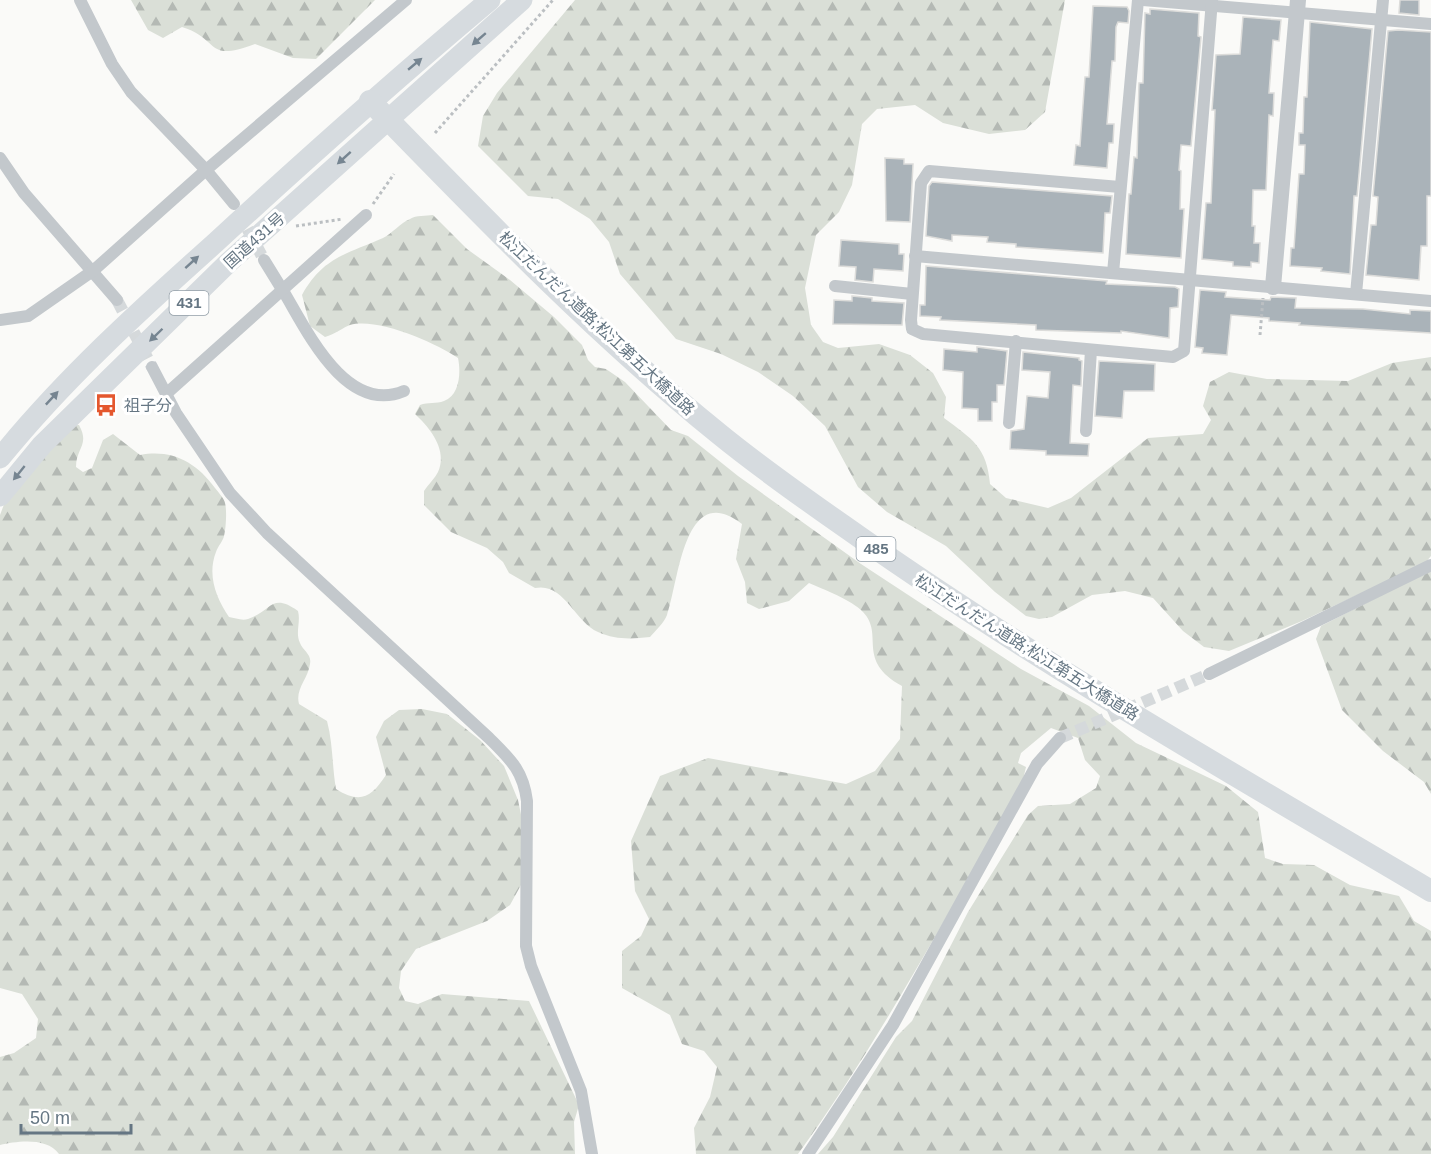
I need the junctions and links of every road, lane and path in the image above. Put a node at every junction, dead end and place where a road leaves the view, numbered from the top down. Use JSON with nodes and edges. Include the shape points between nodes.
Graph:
{"nodes":[{"id":1,"x":80,"y":0,"type":"edge"},
{"id":2,"x":406,"y":0,"type":"edge"},
{"id":3,"x":490,"y":0,"type":"edge"},
{"id":4,"x":522,"y":0,"type":"edge"},
{"id":5,"x":553,"y":0,"type":"edge"},
{"id":6,"x":1138,"y":0,"type":"edge"},
{"id":7,"x":1143,"y":0,"type":"edge"},
{"id":8,"x":1383,"y":0,"type":"edge"},
{"id":9,"x":1212,"y":3,"type":"edge"},
{"id":10,"x":1298,"y":6,"type":"edge"},
{"id":11,"x":1381,"y":20,"type":"junction"},
{"id":12,"x":1431,"y":24,"type":"edge"},
{"id":13,"x":370,"y":101,"type":"junction"},
{"id":14,"x":387,"y":119,"type":"junction"},
{"id":15,"x":435,"y":134,"type":"dead end"},
{"id":16,"x":0,"y":158,"type":"edge"},
{"id":17,"x":206,"y":170,"type":"junction"},
{"id":18,"x":1120,"y":187,"type":"junction"},
{"id":19,"x":234,"y":204,"type":"tunnel mouth"},
{"id":20,"x":366,"y":215,"type":"dead end"},
{"id":21,"x":915,"y":256,"type":"junction"},
{"id":22,"x":264,"y":260,"type":"tunnel mouth"},
{"id":23,"x":94,"y":270,"type":"junction"},
{"id":24,"x":1113,"y":273,"type":"junction"},
{"id":25,"x":1189,"y":280,"type":"junction"},
{"id":26,"x":835,"y":286,"type":"dead end"},
{"id":27,"x":1269,"y":287,"type":"junction"},
{"id":28,"x":912,"y":294,"type":"junction"},
{"id":29,"x":1356,"y":294,"type":"junction"},
{"id":30,"x":117,"y":300,"type":"tunnel mouth"},
{"id":31,"x":1431,"y":301,"type":"edge"},
{"id":32,"x":0,"y":320,"type":"edge"},
{"id":33,"x":1260,"y":335,"type":"dead end"},
{"id":34,"x":1016,"y":341,"type":"junction"},
{"id":35,"x":1091,"y":350,"type":"junction"},
{"id":36,"x":152,"y":367,"type":"tunnel mouth"},
{"id":37,"x":405,"y":391,"type":"dead end"},
{"id":38,"x":166,"y":394,"type":"junction"},
{"id":39,"x":1009,"y":423,"type":"dead end"},
{"id":40,"x":1086,"y":431,"type":"dead end"},
{"id":41,"x":0,"y":458,"type":"edge"},
{"id":42,"x":0,"y":496,"type":"edge"},
{"id":43,"x":1431,"y":565,"type":"edge"},
{"id":44,"x":1209,"y":674,"type":"tunnel mouth"},
{"id":45,"x":1060,"y":738,"type":"tunnel mouth"},
{"id":46,"x":1431,"y":891,"type":"edge"},
{"id":47,"x":592,"y":1154,"type":"edge"},
{"id":48,"x":808,"y":1154,"type":"edge"}],
"edges":[{"from":1,"to":17,"type":"street","via":[[112,64],[131,92]]},
{"from":2,"to":17,"type":"street"},
{"from":13,"to":3,"type":"highway","name":"国道431号","number":"431","one_way":true},
{"from":4,"to":14,"type":"highway","name":"国道431号","number":"431","one_way":true},
{"from":5,"to":15,"type":"path"},
{"from":6,"to":18,"type":"street"},
{"from":7,"to":9,"type":"street"},
{"from":8,"to":11,"type":"street"},
{"from":9,"to":10,"type":"street"},
{"from":9,"to":25,"type":"street"},
{"from":10,"to":11,"type":"street"},
{"from":10,"to":27,"type":"street"},
{"from":11,"to":12,"type":"street"},
{"from":11,"to":29,"type":"street"},
{"from":13,"to":14,"type":"highway","number":"485"},
{"from":41,"to":13,"type":"highway","name":"国道431号","number":"431","one_way":true,"via":[[98,351]]},
{"from":14,"to":42,"type":"highway","name":"国道431号","number":"431","one_way":true,"via":[[229,262],[42,445]]},
{"from":14,"to":46,"type":"highway","name":"松江だんだん道路;松江第五大橋道路","number":"485","via":[[639,367],[811,503],[1054,667]]},
{"from":16,"to":23,"type":"street","via":[[24,193]]},
{"from":17,"to":19,"type":"street"},
{"from":17,"to":23,"type":"street"},
{"from":18,"to":21,"type":"street","via":[[929,171],[921,183]]},
{"from":18,"to":24,"type":"street"},
{"from":20,"to":38,"type":"street"},
{"from":21,"to":24,"type":"street"},
{"from":21,"to":28,"type":"street"},
{"from":22,"to":37,"type":"street","via":[[325,361],[357,387],[381,398]]},
{"from":23,"to":30,"type":"street"},
{"from":23,"to":32,"type":"street","via":[[28,316]]},
{"from":24,"to":25,"type":"street"},
{"from":25,"to":27,"type":"street"},
{"from":25,"to":35,"type":"street","via":[[1184,351],[1173,357]]},
{"from":26,"to":28,"type":"street"},
{"from":27,"to":29,"type":"street"},
{"from":27,"to":33,"type":"path"},
{"from":28,"to":34,"type":"street","via":[[911,325],[917,332]]},
{"from":29,"to":31,"type":"street"},
{"from":34,"to":35,"type":"street"},
{"from":34,"to":39,"type":"street"},
{"from":35,"to":40,"type":"street"},
{"from":36,"to":38,"type":"street"},
{"from":38,"to":47,"type":"street","via":[[230,493],[267,533],[489,738],[520,773],[527,801],[526,946],[581,1091]]},
{"from":43,"to":44,"type":"street"},
{"from":45,"to":48,"type":"street","via":[[1037,764],[893,1025]]}]}
